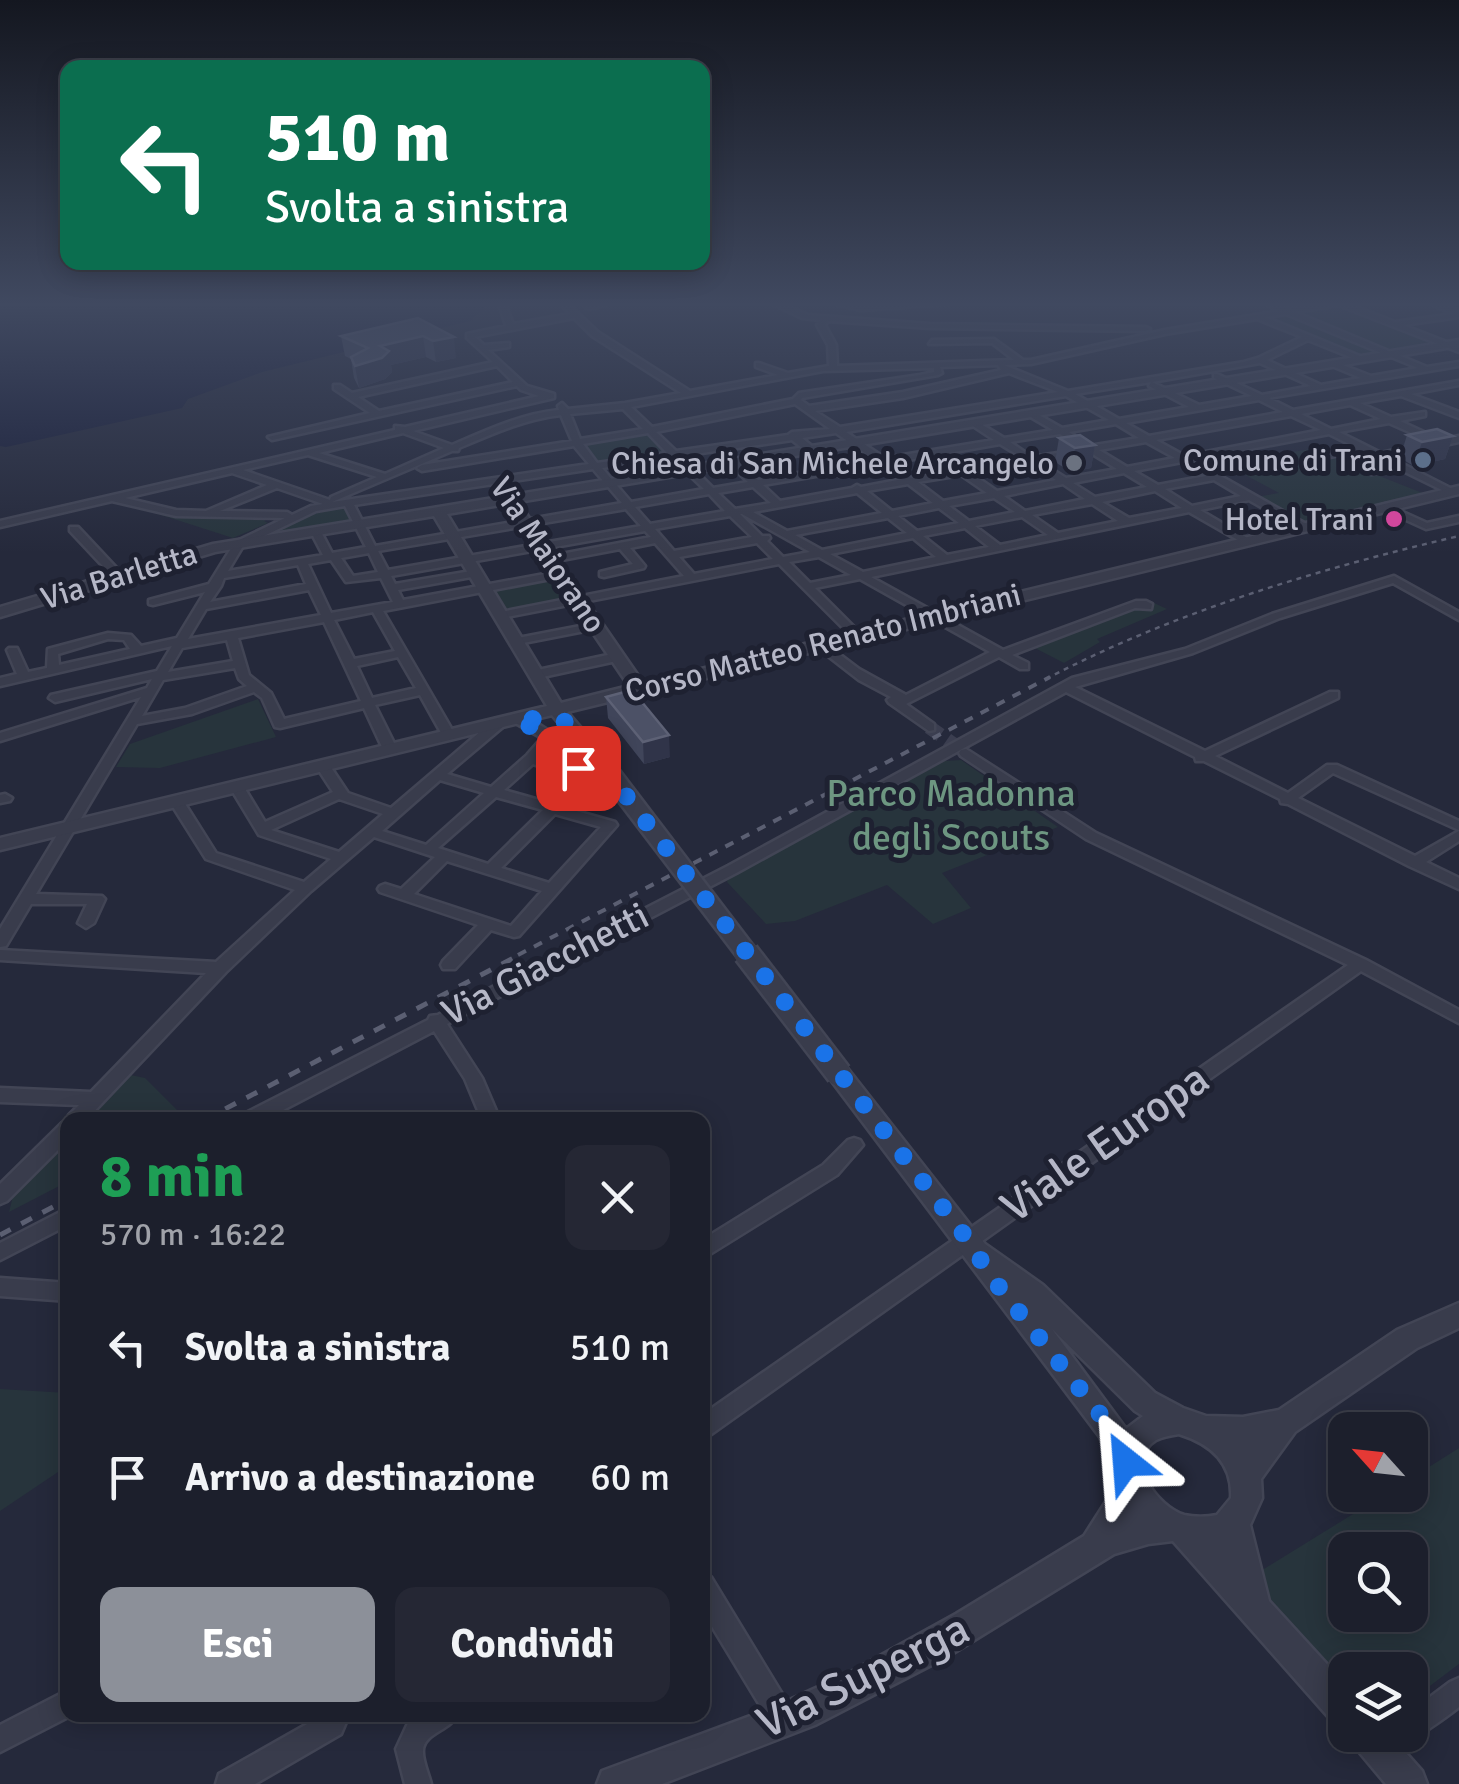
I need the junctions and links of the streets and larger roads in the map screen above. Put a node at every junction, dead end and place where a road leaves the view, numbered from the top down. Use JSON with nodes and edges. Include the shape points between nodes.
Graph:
{"nodes":[{"id":1,"x":395,"y":386,"type":"edge"},
{"id":2,"x":502,"y":386,"type":"edge"},
{"id":3,"x":526,"y":386,"type":"edge"},
{"id":4,"x":678,"y":386,"type":"edge"},
{"id":5,"x":735,"y":386,"type":"edge"},
{"id":6,"x":865,"y":386,"type":"edge"},
{"id":7,"x":903,"y":386,"type":"edge"},
{"id":8,"x":943,"y":386,"type":"edge"},
{"id":9,"x":1050,"y":386,"type":"edge"},
{"id":10,"x":1107,"y":386,"type":"edge"},
{"id":11,"x":1156,"y":386,"type":"edge"},
{"id":12,"x":1202,"y":386,"type":"edge"},
{"id":13,"x":1237,"y":386,"type":"edge"},
{"id":14,"x":1315,"y":386,"type":"edge"},
{"id":15,"x":1329,"y":386,"type":"edge"},
{"id":16,"x":1386,"y":386,"type":"edge"},
{"id":17,"x":1449,"y":386,"type":"edge"},
{"id":18,"x":337,"y":387,"type":"dead end"},
{"id":19,"x":938,"y":388,"type":"junction"},
{"id":20,"x":1319,"y":388,"type":"junction"},
{"id":21,"x":914,"y":392,"type":"junction"},
{"id":22,"x":1167,"y":392,"type":"junction"},
{"id":23,"x":1067,"y":393,"type":"junction"},
{"id":24,"x":953,"y":394,"type":"dead end"},
{"id":25,"x":1403,"y":394,"type":"junction"},
{"id":26,"x":690,"y":395,"type":"junction"},
{"id":27,"x":351,"y":396,"type":"junction"},
{"id":28,"x":551,"y":396,"type":"junction"},
{"id":29,"x":1259,"y":397,"type":"junction"},
{"id":30,"x":1416,"y":397,"type":"junction"},
{"id":31,"x":1031,"y":399,"type":"junction"},
{"id":32,"x":968,"y":400,"type":"dead end"},
{"id":33,"x":796,"y":401,"type":"junction"},
{"id":34,"x":1352,"y":402,"type":"junction"},
{"id":35,"x":1459,"y":404,"type":"edge"},
{"id":36,"x":1088,"y":405,"type":"junction"},
{"id":37,"x":625,"y":406,"type":"junction"},
{"id":38,"x":983,"y":407,"type":"junction"},
{"id":39,"x":1198,"y":408,"type":"junction"},
{"id":40,"x":808,"y":409,"type":"junction"},
{"id":41,"x":1051,"y":411,"type":"junction"},
{"id":42,"x":565,"y":412,"type":"junction"},
{"id":43,"x":377,"y":413,"type":"junction"},
{"id":44,"x":1293,"y":413,"type":"junction"},
{"id":45,"x":938,"y":414,"type":"junction"},
{"id":46,"x":1032,"y":414,"type":"junction"},
{"id":47,"x":1459,"y":415,"type":"edge"},
{"id":48,"x":1004,"y":419,"type":"junction"},
{"id":49,"x":1390,"y":420,"type":"junction"},
{"id":50,"x":893,"y":422,"type":"junction"},
{"id":51,"x":1117,"y":422,"type":"junction"},
{"id":52,"x":976,"y":424,"type":"junction"},
{"id":53,"x":1229,"y":424,"type":"junction"},
{"id":54,"x":956,"y":427,"type":"junction"},
{"id":55,"x":840,"y":428,"type":"junction"},
{"id":56,"x":401,"y":430,"type":"junction"},
{"id":57,"x":650,"y":431,"type":"junction"},
{"id":58,"x":1330,"y":431,"type":"junction"},
{"id":59,"x":1061,"y":432,"type":"junction"},
{"id":60,"x":792,"y":434,"type":"junction"},
{"id":61,"x":910,"y":434,"type":"junction"},
{"id":62,"x":272,"y":437,"type":"dead end"},
{"id":63,"x":1147,"y":438,"type":"junction"},
{"id":64,"x":1459,"y":439,"type":"edge"},
{"id":65,"x":1002,"y":441,"type":"junction"},
{"id":66,"x":859,"y":442,"type":"junction"},
{"id":67,"x":577,"y":443,"type":"junction"},
{"id":68,"x":1264,"y":443,"type":"junction"},
{"id":69,"x":1440,"y":443,"type":"junction"},
{"id":70,"x":716,"y":446,"type":"junction"},
{"id":71,"x":452,"y":448,"type":"junction"},
{"id":72,"x":1365,"y":448,"type":"junction"},
{"id":73,"x":1090,"y":449,"type":"junction"},
{"id":74,"x":529,"y":451,"type":"junction"},
{"id":75,"x":811,"y":451,"type":"junction"},
{"id":76,"x":306,"y":452,"type":"junction"},
{"id":77,"x":672,"y":453,"type":"junction"},
{"id":78,"x":935,"y":453,"type":"junction"},
{"id":79,"x":1327,"y":456,"type":"dead end"},
{"id":80,"x":1380,"y":456,"type":"junction"},
{"id":81,"x":484,"y":458,"type":"junction"},
{"id":82,"x":1182,"y":459,"type":"junction"},
{"id":83,"x":1030,"y":460,"type":"junction"},
{"id":84,"x":885,"y":462,"type":"junction"},
{"id":85,"x":734,"y":464,"type":"junction"},
{"id":86,"x":594,"y":465,"type":"junction"},
{"id":87,"x":1403,"y":466,"type":"junction"},
{"id":88,"x":411,"y":468,"type":"junction"},
{"id":89,"x":232,"y":470,"type":"junction"},
{"id":90,"x":1122,"y":470,"type":"junction"},
{"id":91,"x":689,"y":471,"type":"junction"},
{"id":92,"x":836,"y":471,"type":"junction"},
{"id":93,"x":961,"y":471,"type":"junction"},
{"id":94,"x":544,"y":472,"type":"junction"},
{"id":95,"x":1374,"y":472,"type":"dead end"},
{"id":96,"x":386,"y":477,"type":"junction"},
{"id":97,"x":1214,"y":477,"type":"junction"},
{"id":98,"x":498,"y":480,"type":"junction"},
{"id":99,"x":909,"y":480,"type":"junction"},
{"id":100,"x":1063,"y":480,"type":"junction"},
{"id":101,"x":611,"y":484,"type":"junction"},
{"id":102,"x":756,"y":484,"type":"junction"},
{"id":103,"x":276,"y":485,"type":"junction"},
{"id":104,"x":1155,"y":488,"type":"junction"},
{"id":105,"x":859,"y":489,"type":"junction"},
{"id":106,"x":1456,"y":491,"type":"edge"},
{"id":107,"x":426,"y":492,"type":"junction"},
{"id":108,"x":558,"y":492,"type":"junction"},
{"id":109,"x":708,"y":492,"type":"junction"},
{"id":110,"x":994,"y":494,"type":"junction"},
{"id":111,"x":1248,"y":497,"type":"junction"},
{"id":112,"x":113,"y":498,"type":"junction"},
{"id":113,"x":510,"y":500,"type":"junction"},
{"id":114,"x":1094,"y":501,"type":"junction"},
{"id":115,"x":327,"y":502,"type":"junction"},
{"id":116,"x":348,"y":503,"type":"junction"},
{"id":117,"x":778,"y":504,"type":"junction"},
{"id":118,"x":941,"y":504,"type":"junction"},
{"id":119,"x":629,"y":505,"type":"junction"},
{"id":120,"x":1385,"y":507,"type":"junction"},
{"id":121,"x":314,"y":508,"type":"junction"},
{"id":122,"x":1190,"y":509,"type":"junction"},
{"id":123,"x":737,"y":511,"type":"junction"},
{"id":124,"x":438,"y":512,"type":"junction"},
{"id":125,"x":297,"y":514,"type":"junction"},
{"id":126,"x":888,"y":514,"type":"junction"},
{"id":127,"x":1024,"y":514,"type":"junction"},
{"id":128,"x":202,"y":515,"type":"junction"},
{"id":129,"x":1459,"y":519,"type":"edge"},
{"id":130,"x":526,"y":522,"type":"junction"},
{"id":131,"x":1126,"y":522,"type":"junction"},
{"id":132,"x":0,"y":524,"type":"edge"},
{"id":133,"x":359,"y":524,"type":"junction"},
{"id":134,"x":969,"y":526,"type":"junction"},
{"id":135,"x":1302,"y":526,"type":"junction"},
{"id":136,"x":649,"y":528,"type":"junction"},
{"id":137,"x":74,"y":529,"type":"dead end"},
{"id":138,"x":316,"y":532,"type":"junction"},
{"id":139,"x":789,"y":533,"type":"junction"},
{"id":140,"x":452,"y":535,"type":"junction"},
{"id":141,"x":916,"y":536,"type":"junction"},
{"id":142,"x":1056,"y":536,"type":"junction"},
{"id":143,"x":659,"y":539,"type":"junction"},
{"id":144,"x":758,"y":539,"type":"junction"},
{"id":145,"x":1245,"y":541,"type":"junction"},
{"id":146,"x":239,"y":544,"type":"junction"},
{"id":147,"x":623,"y":546,"type":"junction"},
{"id":148,"x":372,"y":549,"type":"junction"},
{"id":149,"x":999,"y":549,"type":"junction"},
{"id":150,"x":547,"y":552,"type":"junction"},
{"id":151,"x":587,"y":552,"type":"junction"},
{"id":152,"x":825,"y":554,"type":"junction"},
{"id":153,"x":332,"y":556,"type":"junction"},
{"id":154,"x":672,"y":556,"type":"junction"},
{"id":155,"x":945,"y":559,"type":"junction"},
{"id":156,"x":301,"y":562,"type":"junction"},
{"id":157,"x":780,"y":562,"type":"junction"},
{"id":158,"x":473,"y":566,"type":"junction"},
{"id":159,"x":384,"y":574,"type":"junction"},
{"id":160,"x":561,"y":574,"type":"junction"},
{"id":161,"x":604,"y":574,"type":"junction"},
{"id":162,"x":119,"y":576,"type":"junction"},
{"id":163,"x":863,"y":576,"type":"junction"},
{"id":164,"x":692,"y":578,"type":"junction"},
{"id":165,"x":219,"y":581,"type":"junction"},
{"id":166,"x":312,"y":586,"type":"junction"},
{"id":167,"x":392,"y":588,"type":"junction"},
{"id":168,"x":486,"y":588,"type":"junction"},
{"id":169,"x":806,"y":588,"type":"junction"},
{"id":170,"x":618,"y":592,"type":"junction"},
{"id":171,"x":578,"y":600,"type":"junction"},
{"id":172,"x":232,"y":601,"type":"junction"},
{"id":173,"x":152,"y":602,"type":"dead end"},
{"id":174,"x":400,"y":604,"type":"junction"},
{"id":175,"x":1134,"y":604,"type":"dead end"},
{"id":176,"x":204,"y":606,"type":"junction"},
{"id":177,"x":376,"y":608,"type":"junction"},
{"id":178,"x":0,"y":612,"type":"edge"},
{"id":179,"x":1457,"y":614,"type":"edge"},
{"id":180,"x":502,"y":615,"type":"junction"},
{"id":181,"x":935,"y":615,"type":"junction"},
{"id":182,"x":327,"y":618,"type":"junction"},
{"id":183,"x":237,"y":619,"type":"dead end"},
{"id":184,"x":596,"y":626,"type":"junction"},
{"id":185,"x":855,"y":634,"type":"junction"},
{"id":186,"x":232,"y":635,"type":"junction"},
{"id":187,"x":182,"y":642,"type":"junction"},
{"id":188,"x":518,"y":642,"type":"junction"},
{"id":189,"x":80,"y":643,"type":"junction"},
{"id":190,"x":818,"y":643,"type":"junction"},
{"id":191,"x":13,"y":650,"type":"dead end"},
{"id":192,"x":138,"y":650,"type":"junction"},
{"id":193,"x":402,"y":653,"type":"junction"},
{"id":194,"x":1001,"y":653,"type":"junction"},
{"id":195,"x":617,"y":657,"type":"junction"},
{"id":196,"x":102,"y":659,"type":"junction"},
{"id":197,"x":238,"y":664,"type":"junction"},
{"id":198,"x":349,"y":664,"type":"junction"},
{"id":199,"x":1024,"y":666,"type":"dead end"},
{"id":200,"x":54,"y":670,"type":"junction"},
{"id":201,"x":855,"y":671,"type":"junction"},
{"id":202,"x":538,"y":674,"type":"junction"},
{"id":203,"x":162,"y":675,"type":"junction"},
{"id":204,"x":24,"y":676,"type":"junction"},
{"id":205,"x":0,"y":682,"type":"edge"},
{"id":206,"x":256,"y":686,"type":"junction"},
{"id":207,"x":1066,"y":687,"type":"junction"},
{"id":208,"x":638,"y":688,"type":"junction"},
{"id":209,"x":152,"y":690,"type":"junction"},
{"id":210,"x":423,"y":690,"type":"junction"},
{"id":211,"x":1334,"y":695,"type":"dead end"},
{"id":212,"x":55,"y":698,"type":"dead end"},
{"id":213,"x":596,"y":699,"type":"junction"},
{"id":214,"x":368,"y":703,"type":"junction"},
{"id":215,"x":561,"y":715,"type":"junction"},
{"id":216,"x":508,"y":720,"type":"junction"},
{"id":217,"x":134,"y":721,"type":"junction"},
{"id":218,"x":930,"y":728,"type":"tunnel mouth"},
{"id":219,"x":581,"y":731,"type":"junction"},
{"id":220,"x":449,"y":735,"type":"junction"},
{"id":221,"x":0,"y":738,"type":"edge"},
{"id":222,"x":550,"y":738,"type":"junction"},
{"id":223,"x":965,"y":748,"type":"junction"},
{"id":224,"x":390,"y":749,"type":"junction"},
{"id":225,"x":533,"y":757,"type":"junction"},
{"id":226,"x":1202,"y":758,"type":"junction"},
{"id":227,"x":600,"y":762,"type":"junction"},
{"id":228,"x":323,"y":766,"type":"junction"},
{"id":229,"x":436,"y":775,"type":"junction"},
{"id":230,"x":582,"y":777,"type":"junction"},
{"id":231,"x":238,"y":787,"type":"junction"},
{"id":232,"x":492,"y":791,"type":"junction"},
{"id":233,"x":340,"y":794,"type":"junction"},
{"id":234,"x":1286,"y":800,"type":"junction"},
{"id":235,"x":177,"y":802,"type":"junction"},
{"id":236,"x":552,"y":808,"type":"junction"},
{"id":237,"x":392,"y":813,"type":"junction"},
{"id":238,"x":72,"y":826,"type":"junction"},
{"id":239,"x":1459,"y":826,"type":"edge"},
{"id":240,"x":261,"y":829,"type":"junction"},
{"id":241,"x":371,"y":832,"type":"junction"},
{"id":242,"x":1459,"y":836,"type":"edge"},
{"id":243,"x":0,"y":844,"type":"edge"},
{"id":244,"x":428,"y":850,"type":"junction"},
{"id":245,"x":446,"y":855,"type":"junction"},
{"id":246,"x":342,"y":858,"type":"junction"},
{"id":247,"x":1414,"y":863,"type":"junction"},
{"id":248,"x":491,"y":870,"type":"junction"},
{"id":249,"x":1459,"y":884,"type":"edge"},
{"id":250,"x":306,"y":888,"type":"junction"},
{"id":251,"x":552,"y":888,"type":"junction"},
{"id":252,"x":385,"y":889,"type":"dead end"},
{"id":253,"x":404,"y":896,"type":"junction"},
{"id":254,"x":27,"y":899,"type":"junction"},
{"id":255,"x":86,"y":923,"type":"dead end"},
{"id":256,"x":489,"y":924,"type":"junction"},
{"id":257,"x":0,"y":942,"type":"edge"},
{"id":258,"x":0,"y":955,"type":"edge"},
{"id":259,"x":1360,"y":964,"type":"junction"},
{"id":260,"x":449,"y":965,"type":"dead end"},
{"id":261,"x":220,"y":968,"type":"junction"},
{"id":262,"x":1459,"y":1017,"type":"edge"},
{"id":263,"x":436,"y":1020,"type":"junction"},
{"id":264,"x":100,"y":1094,"type":"junction"},
{"id":265,"x":0,"y":1095,"type":"edge"},
{"id":266,"x":83,"y":1112,"type":"edge"},
{"id":267,"x":263,"y":1112,"type":"edge"},
{"id":268,"x":488,"y":1112,"type":"edge"},
{"id":269,"x":60,"y":1136,"type":"edge"},
{"id":270,"x":854,"y":1145,"type":"dead end"},
{"id":271,"x":0,"y":1196,"type":"edge"},
{"id":272,"x":60,"y":1220,"type":"edge"},
{"id":273,"x":970,"y":1243,"type":"junction"},
{"id":274,"x":710,"y":1246,"type":"edge"},
{"id":275,"x":0,"y":1252,"type":"edge"},
{"id":276,"x":0,"y":1287,"type":"edge"},
{"id":277,"x":60,"y":1291,"type":"edge"},
{"id":278,"x":1459,"y":1315,"type":"edge"},
{"id":279,"x":710,"y":1422,"type":"edge"},
{"id":280,"x":1285,"y":1422,"type":"junction"},
{"id":281,"x":1193,"y":1424,"type":"junction"},
{"id":282,"x":1127,"y":1468,"type":"junction"},
{"id":283,"x":1246,"y":1474,"type":"junction"},
{"id":284,"x":1234,"y":1523,"type":"junction"},
{"id":285,"x":1178,"y":1528,"type":"junction"},
{"id":286,"x":1098,"y":1542,"type":"junction"},
{"id":287,"x":710,"y":1599,"type":"edge"},
{"id":288,"x":1254,"y":1604,"type":"junction"},
{"id":289,"x":1328,"y":1690,"type":"edge"},
{"id":290,"x":1459,"y":1692,"type":"edge"},
{"id":291,"x":60,"y":1707,"type":"edge"},
{"id":292,"x":1428,"y":1715,"type":"edge"},
{"id":293,"x":784,"y":1721,"type":"junction"},
{"id":294,"x":333,"y":1722,"type":"edge"},
{"id":295,"x":432,"y":1722,"type":"edge"},
{"id":296,"x":0,"y":1739,"type":"edge"},
{"id":297,"x":1389,"y":1752,"type":"edge"},
{"id":298,"x":230,"y":1784,"type":"edge"},
{"id":299,"x":418,"y":1784,"type":"edge"},
{"id":300,"x":615,"y":1784,"type":"edge"},
{"id":301,"x":1409,"y":1784,"type":"edge"}],
"edges":[{"from":1,"to":27,"type":"street"},
{"from":2,"to":43,"type":"street"},
{"from":3,"to":28,"type":"street"},
{"from":4,"to":26,"type":"street"},
{"from":5,"to":26,"type":"street"},
{"from":6,"to":33,"type":"street"},
{"from":7,"to":21,"type":"street"},
{"from":8,"to":19,"type":"street"},
{"from":9,"to":23,"type":"street"},
{"from":10,"to":23,"type":"street"},
{"from":11,"to":22,"type":"street"},
{"from":12,"to":22,"type":"street","name":"Via Barletta"},
{"from":13,"to":29,"type":"street"},
{"from":14,"to":20,"type":"street"},
{"from":15,"to":20,"type":"street"},
{"from":16,"to":25,"type":"street"},
{"from":17,"to":30,"type":"street"},
{"from":18,"to":27,"type":"street","name":"Via Maiorano"},
{"from":19,"to":21,"type":"street"},
{"from":19,"to":24,"type":"street"},
{"from":20,"to":29,"type":"street"},
{"from":20,"to":34,"type":"street"},
{"from":21,"to":40,"type":"street"},
{"from":22,"to":36,"type":"street","name":"Via Barletta"},
{"from":22,"to":39,"type":"street"},
{"from":23,"to":31,"type":"street"},
{"from":23,"to":36,"type":"street"},
{"from":25,"to":30,"type":"street"},
{"from":25,"to":34,"type":"street"},
{"from":26,"to":37,"type":"street"},
{"from":27,"to":43,"type":"street","name":"Via Maiorano"},
{"from":28,"to":42,"type":"street"},
{"from":28,"to":56,"type":"street"},
{"from":29,"to":39,"type":"street"},
{"from":29,"to":44,"type":"street"},
{"from":30,"to":35,"type":"street"},
{"from":30,"to":47,"type":"street"},
{"from":30,"to":49,"type":"street","via":[[1404,408],[1422,414]]},
{"from":31,"to":38,"type":"street"},
{"from":31,"to":41,"type":"street"},
{"from":32,"to":38,"type":"street"},
{"from":33,"to":40,"type":"street"},
{"from":33,"to":57,"type":"street"},
{"from":34,"to":44,"type":"street"},
{"from":34,"to":49,"type":"street"},
{"from":36,"to":41,"type":"street","name":"Via Barletta"},
{"from":36,"to":51,"type":"street"},
{"from":37,"to":42,"type":"street"},
{"from":37,"to":57,"type":"street"},
{"from":38,"to":45,"type":"street"},
{"from":38,"to":48,"type":"street"},
{"from":39,"to":51,"type":"street"},
{"from":39,"to":53,"type":"street"},
{"from":40,"to":55,"type":"street"},
{"from":41,"to":46,"type":"street","name":"Via Barletta"},
{"from":42,"to":67,"type":"street"},
{"from":42,"to":71,"type":"street","via":[[514,422]]},
{"from":43,"to":56,"type":"street","name":"Via Maiorano"},
{"from":43,"to":62,"type":"street"},
{"from":44,"to":53,"type":"street"},
{"from":44,"to":58,"type":"street"},
{"from":45,"to":50,"type":"street"},
{"from":45,"to":54,"type":"street"},
{"from":46,"to":48,"type":"street","name":"Via Barletta"},
{"from":46,"to":59,"type":"street"},
{"from":48,"to":52,"type":"street","name":"Via Barletta"},
{"from":49,"to":58,"type":"street"},
{"from":49,"to":69,"type":"street"},
{"from":50,"to":55,"type":"street"},
{"from":50,"to":61,"type":"street"},
{"from":51,"to":59,"type":"street"},
{"from":51,"to":63,"type":"street"},
{"from":52,"to":54,"type":"street","name":"Via Barletta"},
{"from":52,"to":65,"type":"street"},
{"from":53,"to":63,"type":"street"},
{"from":53,"to":68,"type":"street"},
{"from":54,"to":61,"type":"street","name":"Via Barletta"},
{"from":55,"to":60,"type":"street"},
{"from":55,"to":66,"type":"street"},
{"from":56,"to":71,"type":"street","name":"Via Maiorano"},
{"from":56,"to":76,"type":"street"},
{"from":57,"to":67,"type":"street"},
{"from":57,"to":77,"type":"street"},
{"from":58,"to":68,"type":"street"},
{"from":58,"to":72,"type":"street"},
{"from":59,"to":65,"type":"street"},
{"from":59,"to":73,"type":"street"},
{"from":60,"to":70,"type":"street"},
{"from":60,"to":75,"type":"street"},
{"from":61,"to":66,"type":"street","name":"Via Barletta"},
{"from":61,"to":78,"type":"street"},
{"from":63,"to":73,"type":"street"},
{"from":63,"to":82,"type":"street"},
{"from":64,"to":69,"type":"street"},
{"from":65,"to":78,"type":"street"},
{"from":65,"to":83,"type":"street"},
{"from":66,"to":75,"type":"street","name":"Via Barletta"},
{"from":66,"to":84,"type":"street"},
{"from":67,"to":74,"type":"street"},
{"from":67,"to":86,"type":"street"},
{"from":68,"to":82,"type":"street"},
{"from":69,"to":80,"type":"street"},
{"from":70,"to":77,"type":"street"},
{"from":70,"to":85,"type":"street"},
{"from":71,"to":81,"type":"street","name":"Via Maiorano"},
{"from":71,"to":88,"type":"street"},
{"from":72,"to":79,"type":"street"},
{"from":72,"to":80,"type":"street"},
{"from":73,"to":83,"type":"street"},
{"from":73,"to":90,"type":"street"},
{"from":74,"to":81,"type":"street"},
{"from":74,"to":94,"type":"street"},
{"from":75,"to":85,"type":"street","name":"Via Barletta"},
{"from":75,"to":92,"type":"street"},
{"from":76,"to":89,"type":"street"},
{"from":76,"to":96,"type":"street"},
{"from":77,"to":86,"type":"street"},
{"from":77,"to":91,"type":"street"},
{"from":78,"to":84,"type":"street"},
{"from":78,"to":93,"type":"street"},
{"from":80,"to":87,"type":"street"},
{"from":81,"to":88,"type":"street"},
{"from":81,"to":98,"type":"street","name":"Via Maiorano"},
{"from":82,"to":90,"type":"street"},
{"from":82,"to":97,"type":"street"},
{"from":83,"to":93,"type":"street"},
{"from":83,"to":100,"type":"street"},
{"from":84,"to":92,"type":"street"},
{"from":84,"to":99,"type":"street"},
{"from":85,"to":91,"type":"street","name":"Via Barletta"},
{"from":85,"to":102,"type":"street"},
{"from":86,"to":94,"type":"street"},
{"from":86,"to":101,"type":"street"},
{"from":87,"to":95,"type":"street"},
{"from":87,"to":106,"type":"street"},
{"from":88,"to":96,"type":"street"},
{"from":88,"to":107,"type":"street"},
{"from":89,"to":103,"type":"street"},
{"from":89,"to":112,"type":"street"},
{"from":90,"to":100,"type":"street"},
{"from":90,"to":104,"type":"street"},
{"from":91,"to":101,"type":"street","name":"Via Barletta"},
{"from":91,"to":109,"type":"street"},
{"from":92,"to":102,"type":"street"},
{"from":92,"to":105,"type":"street"},
{"from":93,"to":99,"type":"street"},
{"from":93,"to":110,"type":"street"},
{"from":94,"to":98,"type":"street"},
{"from":94,"to":108,"type":"street"},
{"from":96,"to":115,"type":"street"},
{"from":97,"to":104,"type":"street"},
{"from":97,"to":111,"type":"street"},
{"from":98,"to":107,"type":"street"},
{"from":98,"to":113,"type":"street","name":"Via Maiorano"},
{"from":99,"to":105,"type":"street"},
{"from":99,"to":118,"type":"street"},
{"from":100,"to":110,"type":"street"},
{"from":100,"to":114,"type":"street"},
{"from":101,"to":108,"type":"street","name":"Via Barletta"},
{"from":101,"to":119,"type":"street"},
{"from":102,"to":109,"type":"street"},
{"from":102,"to":117,"type":"street"},
{"from":103,"to":115,"type":"street"},
{"from":103,"to":128,"type":"street"},
{"from":104,"to":114,"type":"street"},
{"from":104,"to":122,"type":"street"},
{"from":105,"to":117,"type":"street"},
{"from":105,"to":126,"type":"street"},
{"from":106,"to":120,"type":"street","name":"Corso Matteo Renato Imbriani"},
{"from":107,"to":116,"type":"street"},
{"from":107,"to":124,"type":"street"},
{"from":108,"to":113,"type":"street","name":"Via Barletta"},
{"from":109,"to":119,"type":"street"},
{"from":109,"to":123,"type":"street"},
{"from":110,"to":118,"type":"street"},
{"from":110,"to":127,"type":"street"},
{"from":111,"to":122,"type":"street"},
{"from":111,"to":135,"type":"street"},
{"from":112,"to":128,"type":"street"},
{"from":112,"to":132,"type":"street"},
{"from":113,"to":124,"type":"street","name":"Via Barletta"},
{"from":113,"to":130,"type":"street","name":"Via Maiorano"},
{"from":114,"to":127,"type":"street"},
{"from":114,"to":131,"type":"street"},
{"from":115,"to":121,"type":"street"},
{"from":116,"to":121,"type":"street"},
{"from":116,"to":133,"type":"street"},
{"from":117,"to":123,"type":"street"},
{"from":118,"to":126,"type":"street"},
{"from":118,"to":134,"type":"street"},
{"from":119,"to":130,"type":"street"},
{"from":119,"to":136,"type":"street"},
{"from":120,"to":129,"type":"street","via":[[1426,526]]},
{"from":120,"to":135,"type":"street","name":"Corso Matteo Renato Imbriani"},
{"from":121,"to":125,"type":"street"},
{"from":122,"to":131,"type":"street"},
{"from":122,"to":145,"type":"street"},
{"from":123,"to":136,"type":"street"},
{"from":123,"to":139,"type":"street"},
{"from":123,"to":144,"type":"street"},
{"from":124,"to":133,"type":"street","name":"Via Barletta"},
{"from":124,"to":140,"type":"street"},
{"from":125,"to":128,"type":"street"},
{"from":125,"to":146,"type":"street"},
{"from":126,"to":139,"type":"street"},
{"from":126,"to":141,"type":"street"},
{"from":127,"to":134,"type":"street"},
{"from":127,"to":142,"type":"street"},
{"from":130,"to":140,"type":"street"},
{"from":130,"to":150,"type":"street","name":"Via Maiorano"},
{"from":131,"to":142,"type":"street"},
{"from":133,"to":138,"type":"street","name":"Via Barletta"},
{"from":133,"to":148,"type":"street"},
{"from":134,"to":141,"type":"street"},
{"from":134,"to":149,"type":"street"},
{"from":135,"to":145,"type":"street","name":"Corso Matteo Renato Imbriani"},
{"from":136,"to":143,"type":"street"},
{"from":136,"to":150,"type":"street"},
{"from":137,"to":162,"type":"street"},
{"from":138,"to":146,"type":"street","name":"Via Barletta"},
{"from":138,"to":153,"type":"street"},
{"from":139,"to":144,"type":"street"},
{"from":139,"to":152,"type":"street"},
{"from":140,"to":148,"type":"street"},
{"from":140,"to":158,"type":"street"},
{"from":141,"to":152,"type":"street"},
{"from":141,"to":155,"type":"street"},
{"from":142,"to":149,"type":"street"},
{"from":143,"to":147,"type":"street"},
{"from":143,"to":154,"type":"street"},
{"from":144,"to":154,"type":"street"},
{"from":144,"to":157,"type":"street"},
{"from":145,"to":181,"type":"street","name":"Corso Matteo Renato Imbriani"},
{"from":146,"to":162,"type":"street","name":"Via Barletta"},
{"from":146,"to":165,"type":"street"},
{"from":147,"to":151,"type":"street"},
{"from":147,"to":161,"type":"street","via":[[640,566]]},
{"from":148,"to":153,"type":"street"},
{"from":148,"to":159,"type":"street"},
{"from":149,"to":155,"type":"street"},
{"from":150,"to":151,"type":"street"},
{"from":150,"to":158,"type":"street"},
{"from":150,"to":160,"type":"street","name":"Via Maiorano"},
{"from":151,"to":161,"type":"street"},
{"from":152,"to":157,"type":"street"},
{"from":152,"to":163,"type":"street"},
{"from":153,"to":156,"type":"street"},
{"from":153,"to":159,"type":"street","via":[[350,580]]},
{"from":154,"to":164,"type":"street"},
{"from":155,"to":163,"type":"street"},
{"from":156,"to":165,"type":"street"},
{"from":156,"to":166,"type":"street"},
{"from":157,"to":164,"type":"street"},
{"from":157,"to":169,"type":"street"},
{"from":158,"to":159,"type":"street"},
{"from":158,"to":167,"type":"street"},
{"from":158,"to":168,"type":"street"},
{"from":159,"to":167,"type":"street"},
{"from":160,"to":168,"type":"street"},
{"from":160,"to":171,"type":"street","name":"Via Maiorano"},
{"from":161,"to":170,"type":"street"},
{"from":162,"to":178,"type":"street","name":"Via Barletta"},
{"from":163,"to":169,"type":"street"},
{"from":163,"to":181,"type":"street"},
{"from":164,"to":170,"type":"street"},
{"from":165,"to":173,"type":"street"},
{"from":165,"to":176,"type":"street"},
{"from":166,"to":172,"type":"street"},
{"from":166,"to":182,"type":"street"},
{"from":167,"to":174,"type":"street"},
{"from":168,"to":174,"type":"street"},
{"from":168,"to":180,"type":"street"},
{"from":169,"to":185,"type":"street"},
{"from":170,"to":171,"type":"street"},
{"from":171,"to":180,"type":"street"},
{"from":171,"to":184,"type":"street","name":"Via Maiorano"},
{"from":172,"to":176,"type":"street"},
{"from":172,"to":183,"type":"street"},
{"from":174,"to":177,"type":"street"},
{"from":175,"to":194,"type":"street"},
{"from":176,"to":187,"type":"street"},
{"from":177,"to":182,"type":"street"},
{"from":177,"to":193,"type":"street"},
{"from":179,"to":207,"type":"street","name":"Via Giacchetti","via":[[1394,579]]},
{"from":180,"to":188,"type":"street"},
{"from":181,"to":185,"type":"street","name":"Corso Matteo Renato Imbriani"},
{"from":181,"to":194,"type":"street"},
{"from":182,"to":186,"type":"street"},
{"from":182,"to":198,"type":"street"},
{"from":184,"to":188,"type":"street"},
{"from":184,"to":195,"type":"street","name":"Via Maiorano"},
{"from":185,"to":190,"type":"street","name":"Corso Matteo Renato Imbriani"},
{"from":186,"to":187,"type":"street"},
{"from":186,"to":197,"type":"street"},
{"from":187,"to":192,"type":"street"},
{"from":187,"to":203,"type":"street"},
{"from":188,"to":202,"type":"street"},
{"from":189,"to":192,"type":"street","via":[[122,635]]},
{"from":189,"to":196,"type":"street"},
{"from":189,"to":200,"type":"street","via":[[52,652]]},
{"from":190,"to":201,"type":"street"},
{"from":190,"to":208,"type":"street","name":"Corso Matteo Renato Imbriani"},
{"from":191,"to":204,"type":"street"},
{"from":192,"to":196,"type":"street"},
{"from":193,"to":198,"type":"street"},
{"from":193,"to":210,"type":"street"},
{"from":194,"to":199,"type":"street"},
{"from":194,"to":201,"type":"street","via":[[906,700]]},
{"from":195,"to":202,"type":"street"},
{"from":195,"to":208,"type":"street","name":"Via Maiorano"},
{"from":196,"to":200,"type":"street"},
{"from":197,"to":203,"type":"street"},
{"from":197,"to":206,"type":"street"},
{"from":198,"to":214,"type":"street"},
{"from":200,"to":204,"type":"street"},
{"from":201,"to":218,"type":"street"},
{"from":202,"to":215,"type":"street"},
{"from":203,"to":209,"type":"street"},
{"from":203,"to":212,"type":"street"},
{"from":204,"to":205,"type":"street"},
{"from":206,"to":214,"type":"street","via":[[280,724]]},
{"from":206,"to":217,"type":"street","via":[[188,711]]},
{"from":207,"to":223,"type":"street","name":"Via Giacchetti"},
{"from":207,"to":226,"type":"street"},
{"from":208,"to":213,"type":"street","name":"Corso Matteo Renato Imbriani"},
{"from":209,"to":217,"type":"street"},
{"from":209,"to":221,"type":"street"},
{"from":210,"to":214,"type":"street"},
{"from":210,"to":220,"type":"street"},
{"from":211,"to":226,"type":"street"},
{"from":213,"to":215,"type":"street","name":"Corso Matteo Renato Imbriani"},
{"from":213,"to":219,"type":"street","via":[[581,714]]},
{"from":214,"to":224,"type":"street"},
{"from":215,"to":216,"type":"street","name":"Corso Matteo Renato Imbriani"},
{"from":215,"to":219,"type":"street","via":[[572,714]]},
{"from":215,"to":227,"type":"street"},
{"from":216,"to":220,"type":"street"},
{"from":216,"to":222,"type":"street"},
{"from":216,"to":229,"type":"street"},
{"from":217,"to":238,"type":"street"},
{"from":219,"to":227,"type":"street"},
{"from":220,"to":224,"type":"street"},
{"from":222,"to":225,"type":"street"},
{"from":222,"to":230,"type":"street"},
{"from":223,"to":259,"type":"street","via":[[1111,847]]},
{"from":223,"to":263,"type":"street","name":"Via Giacchetti"},
{"from":224,"to":228,"type":"street"},
{"from":225,"to":230,"type":"street"},
{"from":225,"to":232,"type":"street"},
{"from":226,"to":234,"type":"street"},
{"from":227,"to":273,"type":"street","bridge":true},
{"from":228,"to":231,"type":"street"},
{"from":228,"to":233,"type":"street"},
{"from":229,"to":232,"type":"street"},
{"from":229,"to":237,"type":"street"},
{"from":230,"to":236,"type":"street"},
{"from":231,"to":235,"type":"street"},
{"from":231,"to":240,"type":"street"},
{"from":232,"to":236,"type":"street"},
{"from":232,"to":244,"type":"street"},
{"from":233,"to":237,"type":"street"},
{"from":233,"to":240,"type":"street"},
{"from":234,"to":239,"type":"street","via":[[1332,768]]},
{"from":234,"to":247,"type":"street"},
{"from":235,"to":238,"type":"street"},
{"from":235,"to":250,"type":"street","via":[[211,856]]},
{"from":236,"to":248,"type":"street"},
{"from":236,"to":251,"type":"street","via":[[610,825]]},
{"from":237,"to":241,"type":"street"},
{"from":238,"to":243,"type":"street"},
{"from":238,"to":254,"type":"street"},
{"from":240,"to":246,"type":"street"},
{"from":241,"to":244,"type":"street"},
{"from":241,"to":246,"type":"street"},
{"from":242,"to":247,"type":"street"},
{"from":244,"to":245,"type":"street"},
{"from":245,"to":248,"type":"street"},
{"from":245,"to":253,"type":"street"},
{"from":246,"to":250,"type":"street"},
{"from":247,"to":249,"type":"street"},
{"from":248,"to":251,"type":"street"},
{"from":250,"to":261,"type":"street"},
{"from":251,"to":256,"type":"street","via":[[514,932]]},
{"from":252,"to":253,"type":"street"},
{"from":253,"to":256,"type":"street"},
{"from":254,"to":255,"type":"street","via":[[96,899]]},
{"from":254,"to":257,"type":"street"},
{"from":256,"to":260,"type":"street"},
{"from":258,"to":261,"type":"street"},
{"from":259,"to":262,"type":"street"},
{"from":259,"to":273,"type":"street","name":"Viale Europa"},
{"from":261,"to":264,"type":"street"},
{"from":263,"to":267,"type":"street","name":"Via Giacchetti"},
{"from":263,"to":268,"type":"street"},
{"from":264,"to":265,"type":"street"},
{"from":264,"to":266,"type":"street"},
{"from":269,"to":271,"type":"street"},
{"from":270,"to":274,"type":"street","via":[[830,1170]]},
{"from":272,"to":275,"type":"street"},
{"from":273,"to":279,"type":"street","name":"Viale Europa"},
{"from":273,"to":281,"type":"street","via":[[1033,1293],[1145,1402]]},
{"from":273,"to":282,"type":"street","via":[[1111,1428]]},
{"from":276,"to":277,"type":"street"},
{"from":278,"to":280,"type":"street","via":[[1407,1339]]},
{"from":280,"to":281,"type":"street","via":[[1242,1431]]},
{"from":280,"to":283,"type":"street"},
{"from":281,"to":282,"type":"street","via":[[1145,1427],[1128,1448]]},
{"from":281,"to":283,"type":"street","via":[[1230,1446]]},
{"from":282,"to":285,"type":"street","via":[[1139,1499]]},
{"from":282,"to":286,"type":"street","name":"Via Superga","via":[[1121,1505]]},
{"from":283,"to":284,"type":"street","via":[[1249,1492]]},
{"from":284,"to":285,"type":"street","via":[[1207,1533]]},
{"from":284,"to":288,"type":"street"},
{"from":285,"to":286,"type":"street","name":"Via Superga","via":[[1148,1526]]},
{"from":285,"to":288,"type":"street"},
{"from":286,"to":293,"type":"street","name":"Via Superga","via":[[973,1624]]},
{"from":287,"to":293,"type":"street"},
{"from":288,"to":289,"type":"street"},
{"from":290,"to":292,"type":"street"},
{"from":291,"to":296,"type":"street"},
{"from":293,"to":300,"type":"street","name":"Via Superga"},
{"from":294,"to":298,"type":"street"},
{"from":295,"to":299,"type":"street","via":[[418,1730],[409,1749]]},
{"from":297,"to":301,"type":"street"}]}
